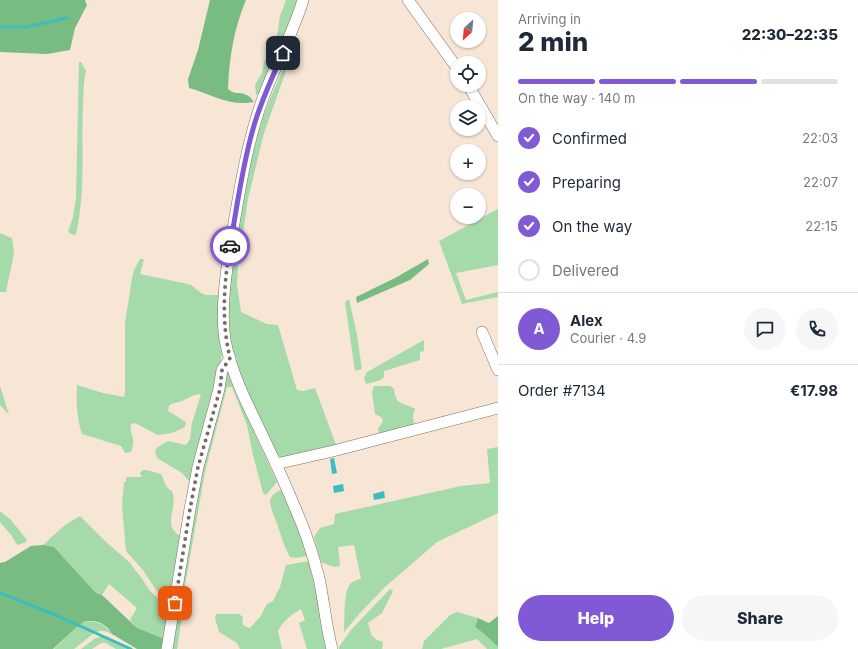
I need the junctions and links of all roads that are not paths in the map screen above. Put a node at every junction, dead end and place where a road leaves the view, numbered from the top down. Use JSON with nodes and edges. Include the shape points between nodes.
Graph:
{"nodes":[{"id":1,"x":303,"y":0,"type":"edge"},
{"id":2,"x":408,"y":0,"type":"edge"},
{"id":3,"x":450,"y":58,"type":"edge"},
{"id":4,"x":472,"y":92,"type":"edge"},
{"id":5,"x":498,"y":136,"type":"edge"},
{"id":6,"x":482,"y":332,"type":"dead end"},
{"id":7,"x":230,"y":358,"type":"junction"},
{"id":8,"x":498,"y":370,"type":"edge"},
{"id":9,"x":498,"y":408,"type":"edge"},
{"id":10,"x":276,"y":464,"type":"junction"},
{"id":11,"x":167,"y":649,"type":"edge"},
{"id":12,"x":332,"y":649,"type":"edge"}],
"edges":[{"from":1,"to":7,"type":"street","via":[[264,96],[245,161],[226,271],[225,339]]},
{"from":2,"to":3,"type":"street"},
{"from":4,"to":5,"type":"street"},
{"from":6,"to":8,"type":"street"},
{"from":7,"to":10,"type":"street","via":[[248,406]]},
{"from":7,"to":11,"type":"street","via":[[222,370],[218,396],[198,467]]},
{"from":9,"to":10,"type":"street"},
{"from":10,"to":12,"type":"street","via":[[309,543],[319,579]]}]}
